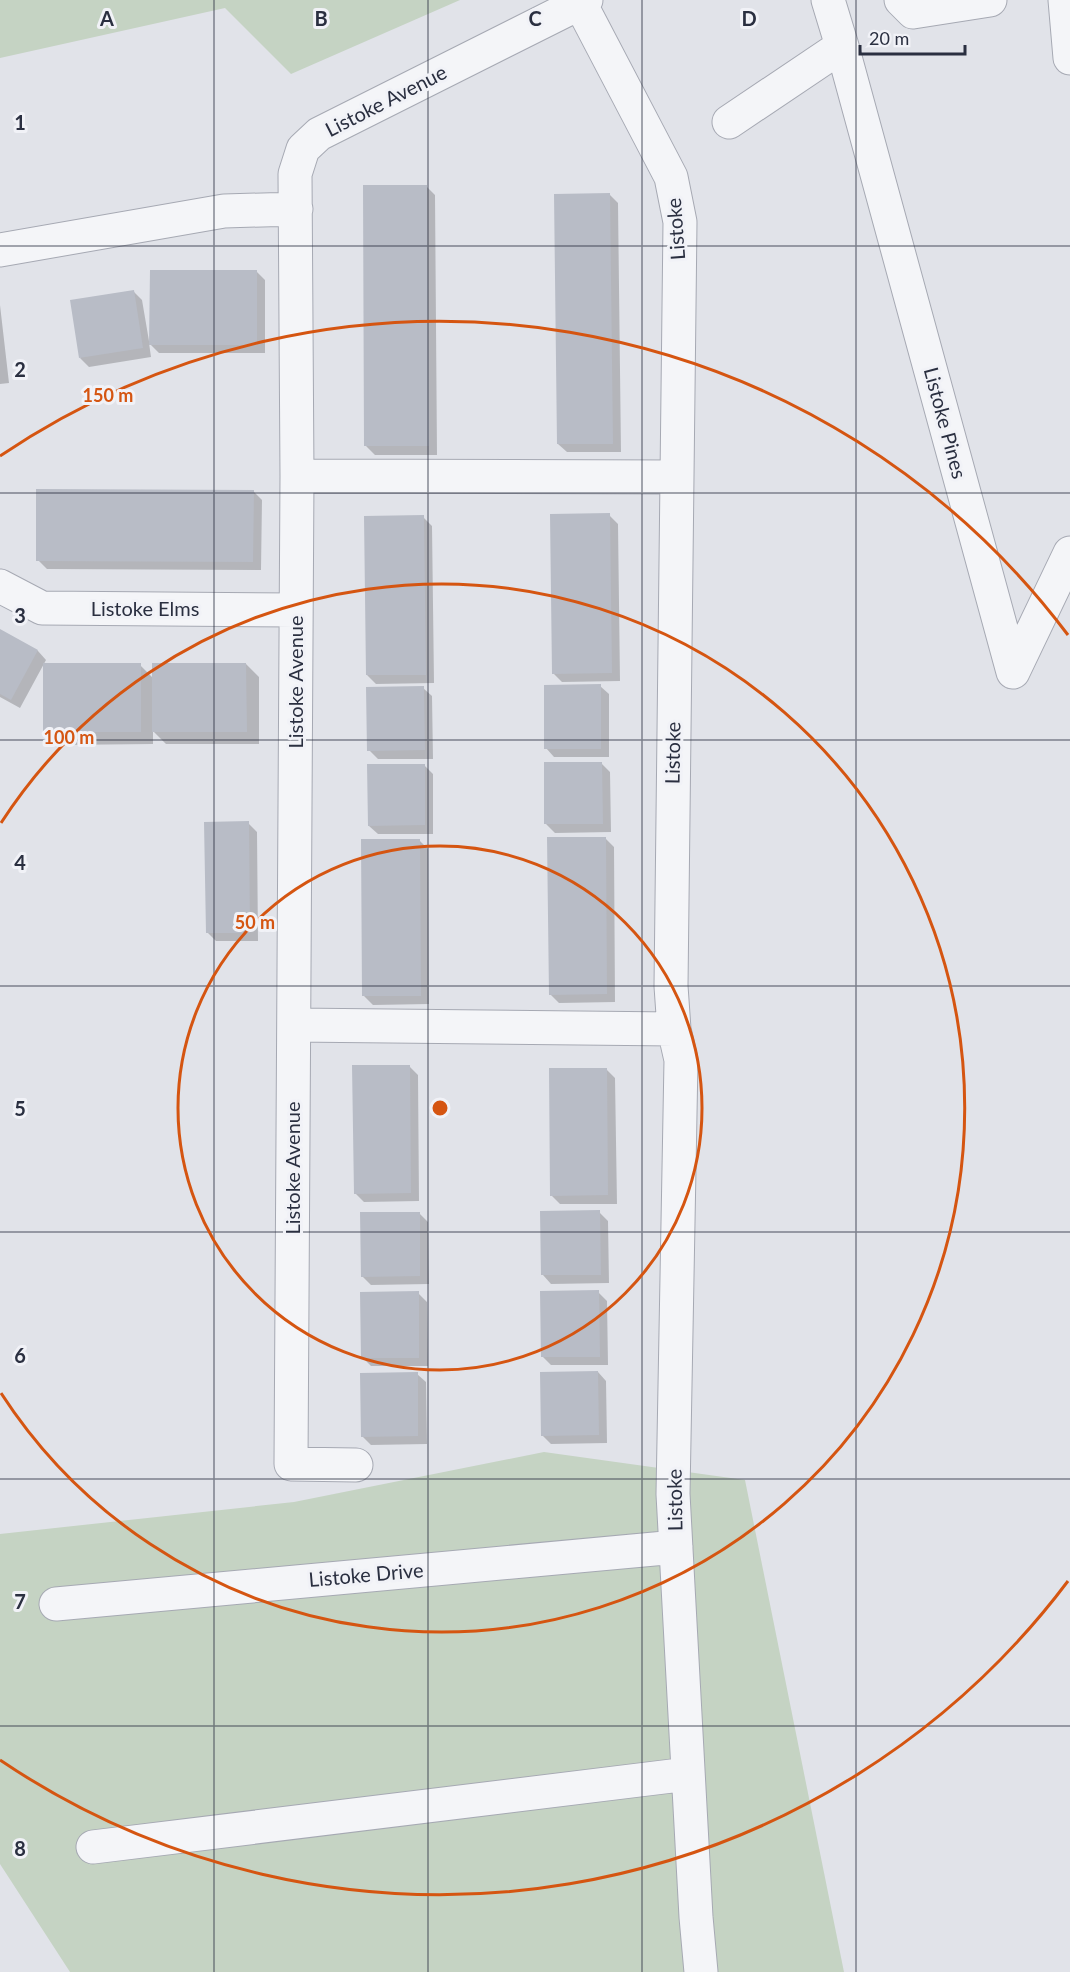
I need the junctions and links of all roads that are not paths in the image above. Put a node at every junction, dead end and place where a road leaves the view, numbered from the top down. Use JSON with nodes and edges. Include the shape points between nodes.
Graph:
{"nodes":[{"id":1,"x":828,"y":0,"type":"edge"},
{"id":2,"x":901,"y":0,"type":"edge"},
{"id":3,"x":990,"y":0,"type":"edge"},
{"id":4,"x":1065,"y":0,"type":"edge"},
{"id":5,"x":583,"y":1,"type":"edge"},
{"id":6,"x":842,"y":46,"type":"junction"},
{"id":7,"x":1070,"y":58,"type":"edge"},
{"id":8,"x":729,"y":122,"type":"dead end"},
{"id":9,"x":296,"y":209,"type":"junction"},
{"id":10,"x":0,"y":250,"type":"edge"},
{"id":11,"x":297,"y":476,"type":"junction"},
{"id":12,"x":676,"y":477,"type":"junction"},
{"id":13,"x":1070,"y":553,"type":"edge"},
{"id":14,"x":0,"y":586,"type":"edge"},
{"id":15,"x":296,"y":610,"type":"junction"},
{"id":16,"x":294,"y":1025,"type":"junction"},
{"id":17,"x":674,"y":1029,"type":"junction"},
{"id":18,"x":356,"y":1465,"type":"dead end"},
{"id":19,"x":676,"y":1547,"type":"junction"},
{"id":20,"x":56,"y":1604,"type":"dead end"},
{"id":21,"x":688,"y":1774,"type":"junction"},
{"id":22,"x":93,"y":1847,"type":"dead end"},
{"id":23,"x":701,"y":1972,"type":"edge"}],
"edges":[{"from":1,"to":6,"type":"street"},
{"from":2,"to":3,"type":"street","via":[[913,12]]},
{"from":4,"to":7,"type":"street"},
{"from":5,"to":9,"type":"street","name":"Listoke Avenue","via":[[319,134],[303,149],[295,174]]},
{"from":5,"to":12,"type":"street","name":"Listoke","via":[[671,177],[680,222]]},
{"from":6,"to":8,"type":"street"},
{"from":6,"to":13,"type":"street","name":"Listoke Pines","via":[[1013,672]]},
{"from":9,"to":10,"type":"street","via":[[224,211]]},
{"from":9,"to":11,"type":"street","name":"Listoke Avenue"},
{"from":11,"to":12,"type":"street"},
{"from":11,"to":15,"type":"street","name":"Listoke Avenue"},
{"from":12,"to":17,"type":"street","name":"Listoke","via":[[671,974]]},
{"from":14,"to":15,"type":"street","name":"Listoke Elms","via":[[42,608]]},
{"from":15,"to":16,"type":"street","name":"Listoke Avenue"},
{"from":16,"to":17,"type":"street"},
{"from":16,"to":18,"type":"street","name":"Listoke Avenue","via":[[291,1464]]},
{"from":17,"to":19,"type":"street","name":"Listoke","via":[[681,1060],[673,1471]]},
{"from":19,"to":20,"type":"street","name":"Listoke Drive"},
{"from":19,"to":21,"type":"street","name":"Listoke"},
{"from":21,"to":22,"type":"street"},
{"from":21,"to":23,"type":"street","name":"Listoke"}]}
